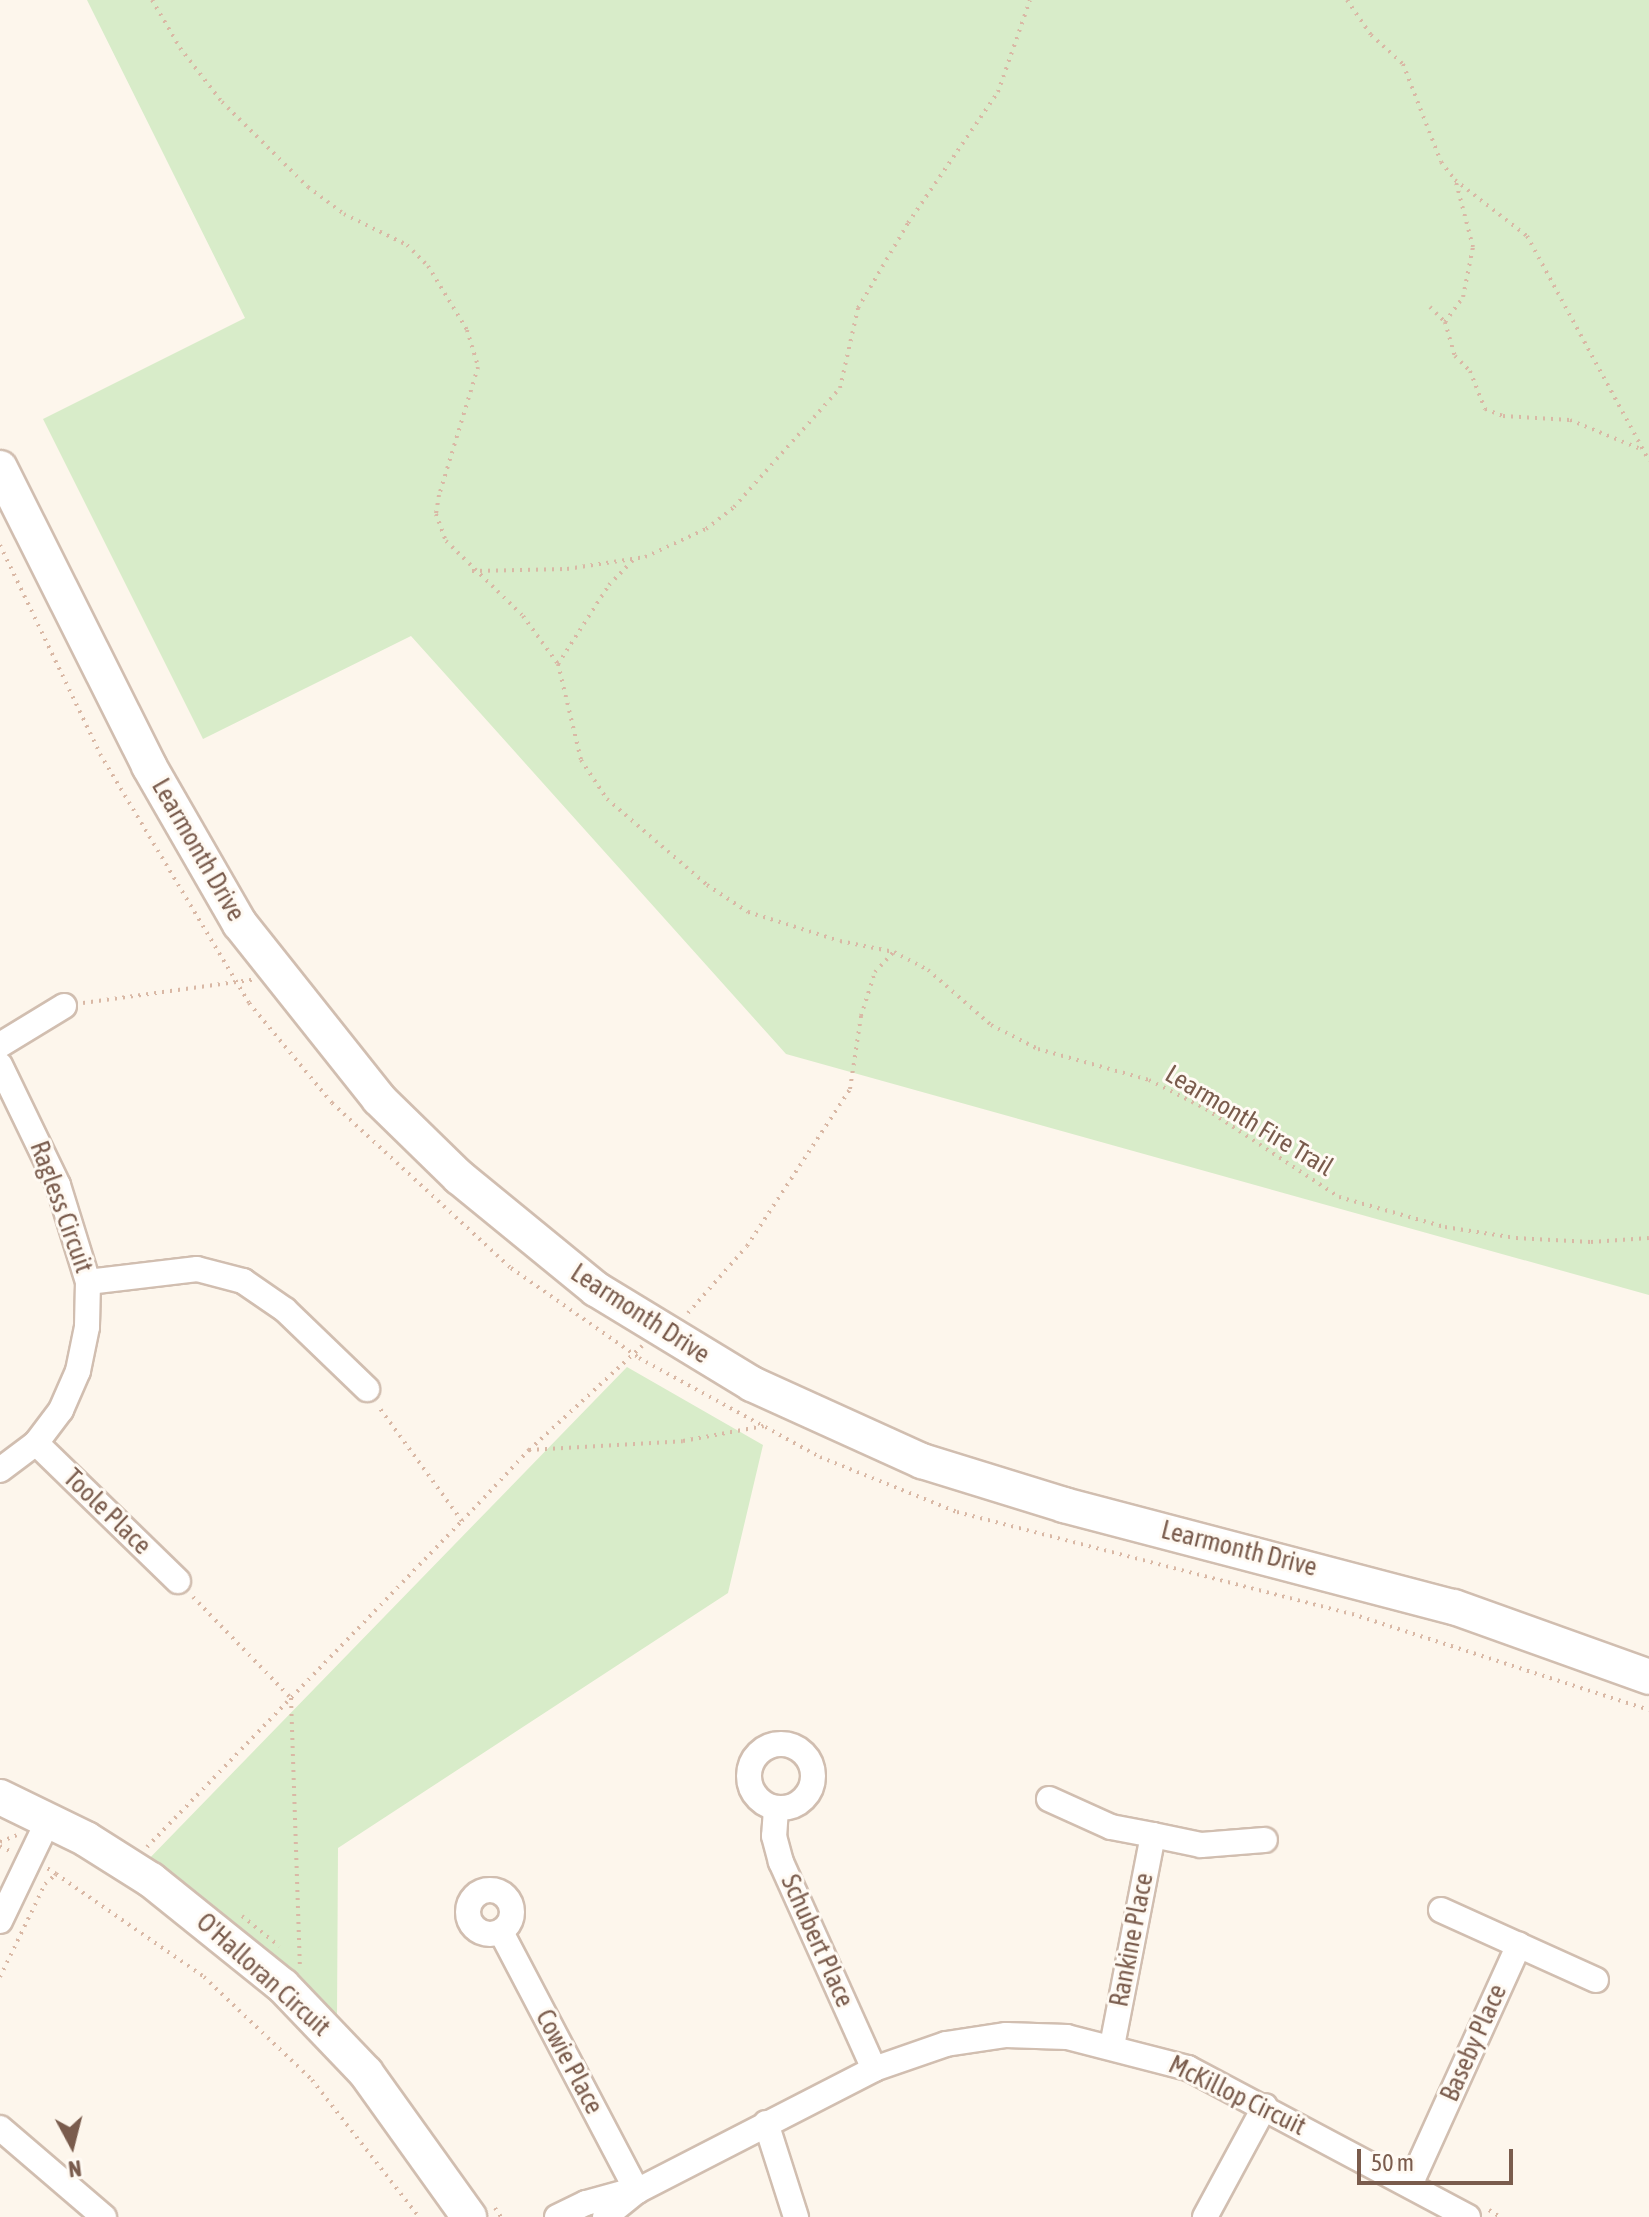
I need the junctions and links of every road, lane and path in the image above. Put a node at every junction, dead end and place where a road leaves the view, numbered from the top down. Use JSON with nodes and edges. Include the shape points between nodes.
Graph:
{"nodes":[{"id":1,"x":152,"y":0,"type":"edge"},
{"id":2,"x":1030,"y":0,"type":"edge"},
{"id":3,"x":1347,"y":0,"type":"edge"},
{"id":4,"x":1455,"y":180,"type":"junction"},
{"id":5,"x":1430,"y":307,"type":"dead end"},
{"id":6,"x":1445,"y":322,"type":"junction"},
{"id":7,"x":1640,"y":449,"type":"junction"},
{"id":8,"x":1649,"y":461,"type":"edge"},
{"id":9,"x":0,"y":468,"type":"edge"},
{"id":10,"x":0,"y":545,"type":"edge"},
{"id":11,"x":636,"y":558,"type":"junction"},
{"id":12,"x":472,"y":571,"type":"junction"},
{"id":13,"x":558,"y":664,"type":"junction"},
{"id":14,"x":894,"y":952,"type":"junction"},
{"id":15,"x":278,"y":976,"type":"junction"},
{"id":16,"x":236,"y":982,"type":"junction"},
{"id":17,"x":64,"y":1006,"type":"joint"},
{"id":18,"x":0,"y":1045,"type":"edge"},
{"id":19,"x":0,"y":1065,"type":"edge"},
{"id":20,"x":1649,"y":1238,"type":"edge"},
{"id":21,"x":88,"y":1282,"type":"junction"},
{"id":22,"x":662,"y":1331,"type":"junction"},
{"id":23,"x":633,"y":1354,"type":"junction"},
{"id":24,"x":367,"y":1389,"type":"joint"},
{"id":25,"x":772,"y":1412,"type":"junction"},
{"id":26,"x":36,"y":1443,"type":"junction"},
{"id":27,"x":529,"y":1450,"type":"junction"},
{"id":28,"x":0,"y":1470,"type":"edge"},
{"id":29,"x":462,"y":1521,"type":"junction"},
{"id":30,"x":178,"y":1581,"type":"joint"},
{"id":31,"x":1649,"y":1677,"type":"edge"},
{"id":32,"x":291,"y":1698,"type":"junction"},
{"id":33,"x":1649,"y":1710,"type":"edge"},
{"id":34,"x":0,"y":1797,"type":"edge"},
{"id":35,"x":1049,"y":1799,"type":"dead end"},
{"id":36,"x":776,"y":1809,"type":"dead end"},
{"id":37,"x":48,"y":1821,"type":"junction"},
{"id":38,"x":1153,"y":1835,"type":"junction"},
{"id":39,"x":1265,"y":1840,"type":"dead end"},
{"id":40,"x":130,"y":1866,"type":"junction"},
{"id":41,"x":56,"y":1874,"type":"dead end"},
{"id":42,"x":1441,"y":1910,"type":"dead end"},
{"id":43,"x":0,"y":1921,"type":"edge"},
{"id":44,"x":501,"y":1932,"type":"dead end"},
{"id":45,"x":1519,"y":1945,"type":"junction"},
{"id":46,"x":300,"y":1967,"type":"dead end"},
{"id":47,"x":1596,"y":1980,"type":"dead end"},
{"id":48,"x":1112,"y":2046,"type":"junction"},
{"id":49,"x":874,"y":2069,"type":"junction"},
{"id":50,"x":1265,"y":2106,"type":"junction"},
{"id":51,"x":766,"y":2123,"type":"junction"},
{"id":52,"x":0,"y":2128,"type":"edge"},
{"id":53,"x":1410,"y":2185,"type":"junction"},
{"id":54,"x":637,"y":2191,"type":"junction"},
{"id":55,"x":1473,"y":2210,"type":"edge"},
{"id":56,"x":104,"y":2217,"type":"edge"},
{"id":57,"x":419,"y":2217,"type":"edge"},
{"id":58,"x":469,"y":2217,"type":"edge"},
{"id":59,"x":557,"y":2217,"type":"edge"},
{"id":60,"x":605,"y":2217,"type":"edge"},
{"id":61,"x":796,"y":2217,"type":"edge"},
{"id":62,"x":1205,"y":2217,"type":"edge"},
{"id":63,"x":1500,"y":2217,"type":"edge"}],
"edges":[{"from":1,"to":12,"type":"path","name":"Learmonth Fire Trail","via":[[180,48],[222,102],[308,187],[344,214],[392,235],[419,254],[467,330],[478,367],[436,514],[446,541]]},
{"from":2,"to":11,"type":"path","via":[[998,92],[908,223],[858,308],[840,388],[734,507],[706,529]]},
{"from":3,"to":4,"type":"path","via":[[1371,35],[1403,64],[1441,162]]},
{"from":4,"to":6,"type":"path","via":[[1473,247],[1463,297]]},
{"from":4,"to":7,"type":"path","via":[[1527,236]]},
{"from":5,"to":6,"type":"path"},
{"from":6,"to":7,"type":"path","via":[[1455,356],[1470,371],[1485,409],[1503,416],[1570,420]]},
{"from":7,"to":8,"type":"path"},
{"from":9,"to":15,"type":"street","name":"Learmonth Drive","via":[[149,766],[225,899]]},
{"from":10,"to":16,"type":"path","via":[[100,754]]},
{"from":11,"to":12,"type":"path","via":[[567,569]]},
{"from":11,"to":13,"type":"path","via":[[609,585]]},
{"from":12,"to":13,"type":"path","name":"Learmonth Fire Trail","via":[[523,616]]},
{"from":13,"to":14,"type":"path","name":"Learmonth Fire Trail","via":[[581,760],[607,799],[748,912]]},
{"from":14,"to":20,"type":"path","name":"Learmonth Fire Trail","via":[[928,970],[991,1025],[1038,1049],[1149,1080],[1206,1109],[1339,1197],[1445,1227],[1516,1238]]},
{"from":14,"to":22,"type":"path","via":[[875,972],[861,1016],[850,1089],[747,1246],[688,1313]]},
{"from":15,"to":16,"type":"path"},
{"from":15,"to":22,"type":"street","name":"Learmonth Drive","via":[[379,1099],[459,1177],[596,1289]]},
{"from":16,"to":17,"type":"path"},
{"from":16,"to":23,"type":"path","via":[[332,1103],[511,1268]]},
{"from":17,"to":18,"type":"street"},
{"from":19,"to":21,"type":"street","name":"Ragless Circuit","via":[[58,1185]]},
{"from":21,"to":24,"type":"street","via":[[197,1269],[243,1281],[285,1310]]},
{"from":21,"to":26,"type":"street","name":"Ragless Circuit","via":[[87,1327],[78,1371],[61,1410]]},
{"from":22,"to":23,"type":"path"},
{"from":22,"to":25,"type":"street","name":"Learmonth Drive"},
{"from":23,"to":25,"type":"path"},
{"from":23,"to":27,"type":"path"},
{"from":24,"to":29,"type":"path"},
{"from":25,"to":27,"type":"path","via":[[683,1441]]},
{"from":25,"to":31,"type":"street","name":"Learmonth Drive","via":[[850,1432],[993,1485],[1378,1585]]},
{"from":25,"to":33,"type":"path","via":[[820,1457],[957,1512],[1352,1614]]},
{"from":26,"to":28,"type":"street","name":"Ragless Circuit"},
{"from":26,"to":30,"type":"street","name":"Toole Place"},
{"from":27,"to":29,"type":"path"},
{"from":29,"to":32,"type":"path"},
{"from":30,"to":32,"type":"path"},
{"from":32,"to":40,"type":"path"},
{"from":32,"to":46,"type":"path"},
{"from":34,"to":37,"type":"street","name":"O'Halloran Circuit"},
{"from":35,"to":38,"type":"street","via":[[1111,1827]]},
{"from":36,"to":49,"type":"street","name":"Schubert Place","via":[[774,1836],[781,1862]]},
{"from":37,"to":40,"type":"street","name":"O'Halloran Circuit"},
{"from":37,"to":43,"type":"street"},
{"from":38,"to":39,"type":"street","via":[[1201,1845]]},
{"from":38,"to":48,"type":"street","name":"Rankine Place"},
{"from":40,"to":58,"type":"street","name":"O'Halloran Circuit","via":[[239,1947],[325,2028],[404,2121]]},
{"from":41,"to":57,"type":"path","via":[[204,1977],[302,2070]]},
{"from":42,"to":45,"type":"street"},
{"from":44,"to":54,"type":"street","name":"Cowie Place"},
{"from":45,"to":47,"type":"street"},
{"from":45,"to":53,"type":"street","name":"Baseby Place"},
{"from":48,"to":49,"type":"street","name":"McKillop Circuit","via":[[1067,2037],[1006,2035],[946,2044]]},
{"from":48,"to":50,"type":"street","name":"McKillop Circuit","via":[[1188,2068]]},
{"from":49,"to":51,"type":"street","name":"McKillop Circuit"},
{"from":50,"to":53,"type":"street","name":"McKillop Circuit"},
{"from":50,"to":62,"type":"street"},
{"from":51,"to":54,"type":"street","name":"McKillop Circuit"},
{"from":51,"to":61,"type":"street"},
{"from":52,"to":56,"type":"street"},
{"from":53,"to":55,"type":"street","name":"McKillop Circuit"},
{"from":54,"to":59,"type":"street","name":"McKillop Circuit","via":[[586,2203]]},
{"from":54,"to":60,"type":"street","name":"McKillop Circuit"},
{"from":55,"to":63,"type":"path"}]}
